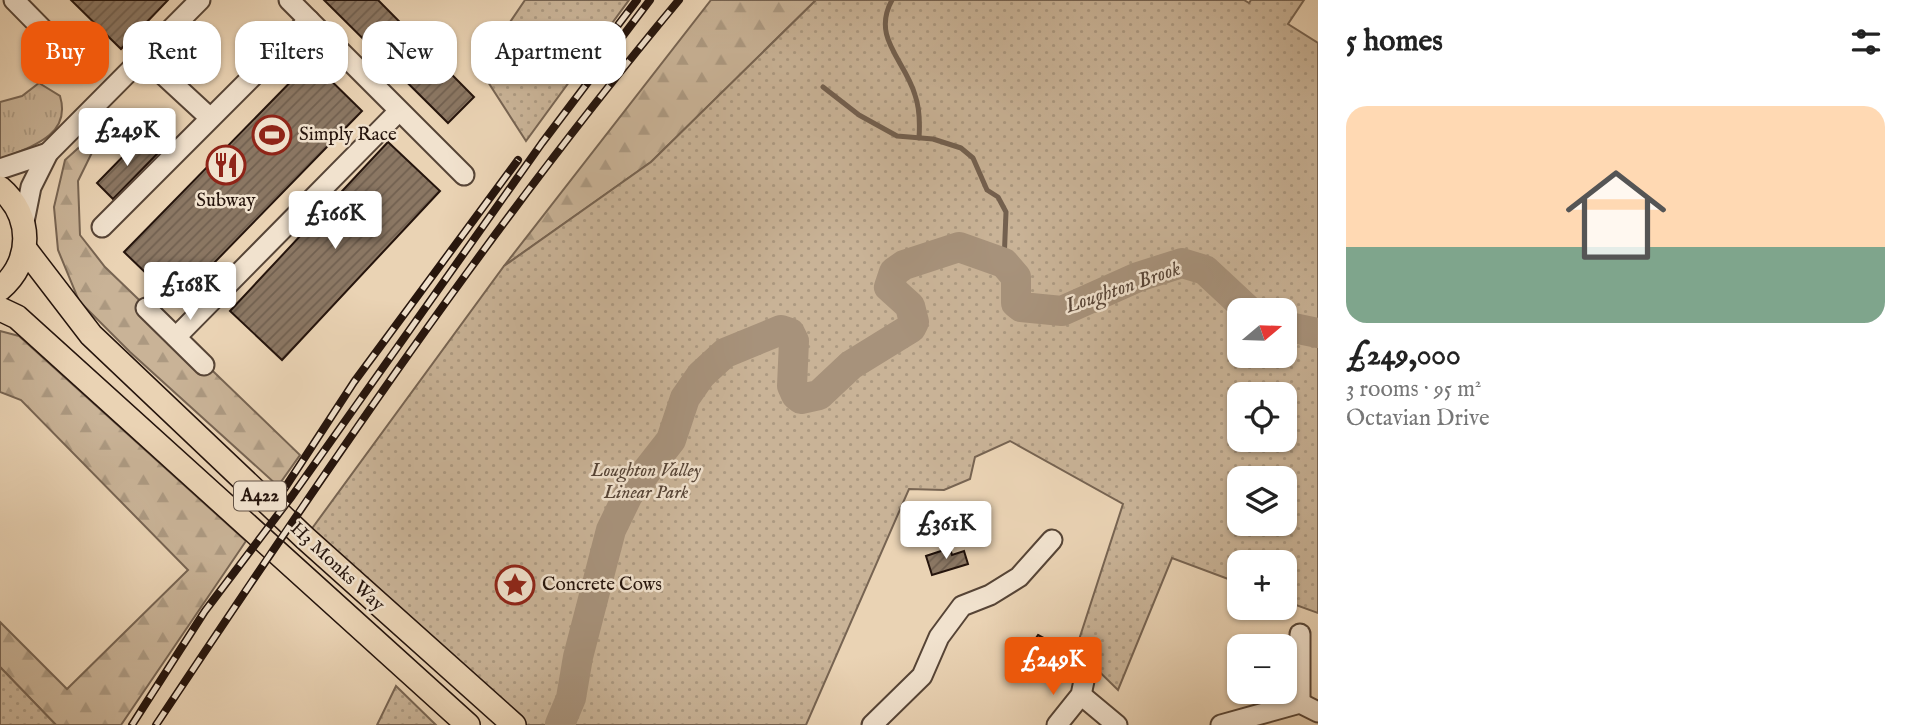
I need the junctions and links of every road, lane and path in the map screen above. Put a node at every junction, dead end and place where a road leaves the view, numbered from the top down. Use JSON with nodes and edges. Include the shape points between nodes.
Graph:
{"nodes":[{"id":1,"x":14,"y":0,"type":"edge"},
{"id":2,"x":200,"y":0,"type":"edge"},
{"id":3,"x":289,"y":0,"type":"edge"},
{"id":4,"x":309,"y":20,"type":"junction"},
{"id":5,"x":35,"y":21,"type":"edge"},
{"id":6,"x":179,"y":21,"type":"edge"},
{"id":7,"x":123,"y":78,"type":"edge"},
{"id":8,"x":173,"y":84,"type":"edge"},
{"id":9,"x":399,"y":111,"type":"junction"},
{"id":10,"x":209,"y":117,"type":"junction"},
{"id":11,"x":48,"y":153,"type":"junction"},
{"id":12,"x":0,"y":169,"type":"edge"},
{"id":13,"x":464,"y":176,"type":"dead end"},
{"id":14,"x":0,"y":188,"type":"edge"},
{"id":15,"x":24,"y":222,"type":"junction"},
{"id":16,"x":103,"y":227,"type":"dead end"},
{"id":17,"x":25,"y":249,"type":"junction"},
{"id":18,"x":0,"y":289,"type":"edge"},
{"id":19,"x":146,"y":308,"type":"dead end"},
{"id":20,"x":0,"y":309,"type":"edge"},
{"id":21,"x":176,"y":337,"type":"junction"},
{"id":22,"x":204,"y":365,"type":"dead end"},
{"id":23,"x":1052,"y":540,"type":"dead end"},
{"id":24,"x":1300,"y":634,"type":"dead end"},
{"id":25,"x":1300,"y":703,"type":"junction"},
{"id":26,"x":1318,"y":712,"type":"edge"},
{"id":27,"x":468,"y":725,"type":"edge"},
{"id":28,"x":514,"y":725,"type":"edge"},
{"id":29,"x":872,"y":725,"type":"edge"},
{"id":30,"x":1057,"y":725,"type":"edge"},
{"id":31,"x":1117,"y":725,"type":"edge"},
{"id":32,"x":1221,"y":725,"type":"edge"}],
"edges":[{"from":1,"to":5,"type":"street"},
{"from":2,"to":6,"type":"street"},
{"from":3,"to":4,"type":"street"},
{"from":4,"to":9,"type":"street"},
{"from":4,"to":10,"type":"street"},
{"from":7,"to":11,"type":"street"},
{"from":8,"to":10,"type":"street"},
{"from":9,"to":13,"type":"street"},
{"from":9,"to":21,"type":"street"},
{"from":10,"to":16,"type":"street"},
{"from":11,"to":12,"type":"street"},
{"from":11,"to":15,"type":"street","via":[[31,187]]},
{"from":14,"to":15,"type":"main road"},
{"from":15,"to":17,"type":"main road"},
{"from":17,"to":18,"type":"main road","via":[[21,264]]},
{"from":17,"to":28,"type":"main road","name":"H3 Monks Way","number":"A422","via":[[91,335],[305,538]]},
{"from":19,"to":21,"type":"street"},
{"from":20,"to":27,"type":"main road","name":"H3 Monks Way","number":"A422","via":[[17,317],[159,443]]},
{"from":21,"to":22,"type":"street"},
{"from":23,"to":29,"type":"street","via":[[1018,577],[956,612],[922,676]]},
{"from":24,"to":25,"type":"street"},
{"from":25,"to":26,"type":"street"},
{"from":25,"to":32,"type":"street"},
{"from":30,"to":31,"type":"street","via":[[1083,685]]}]}
